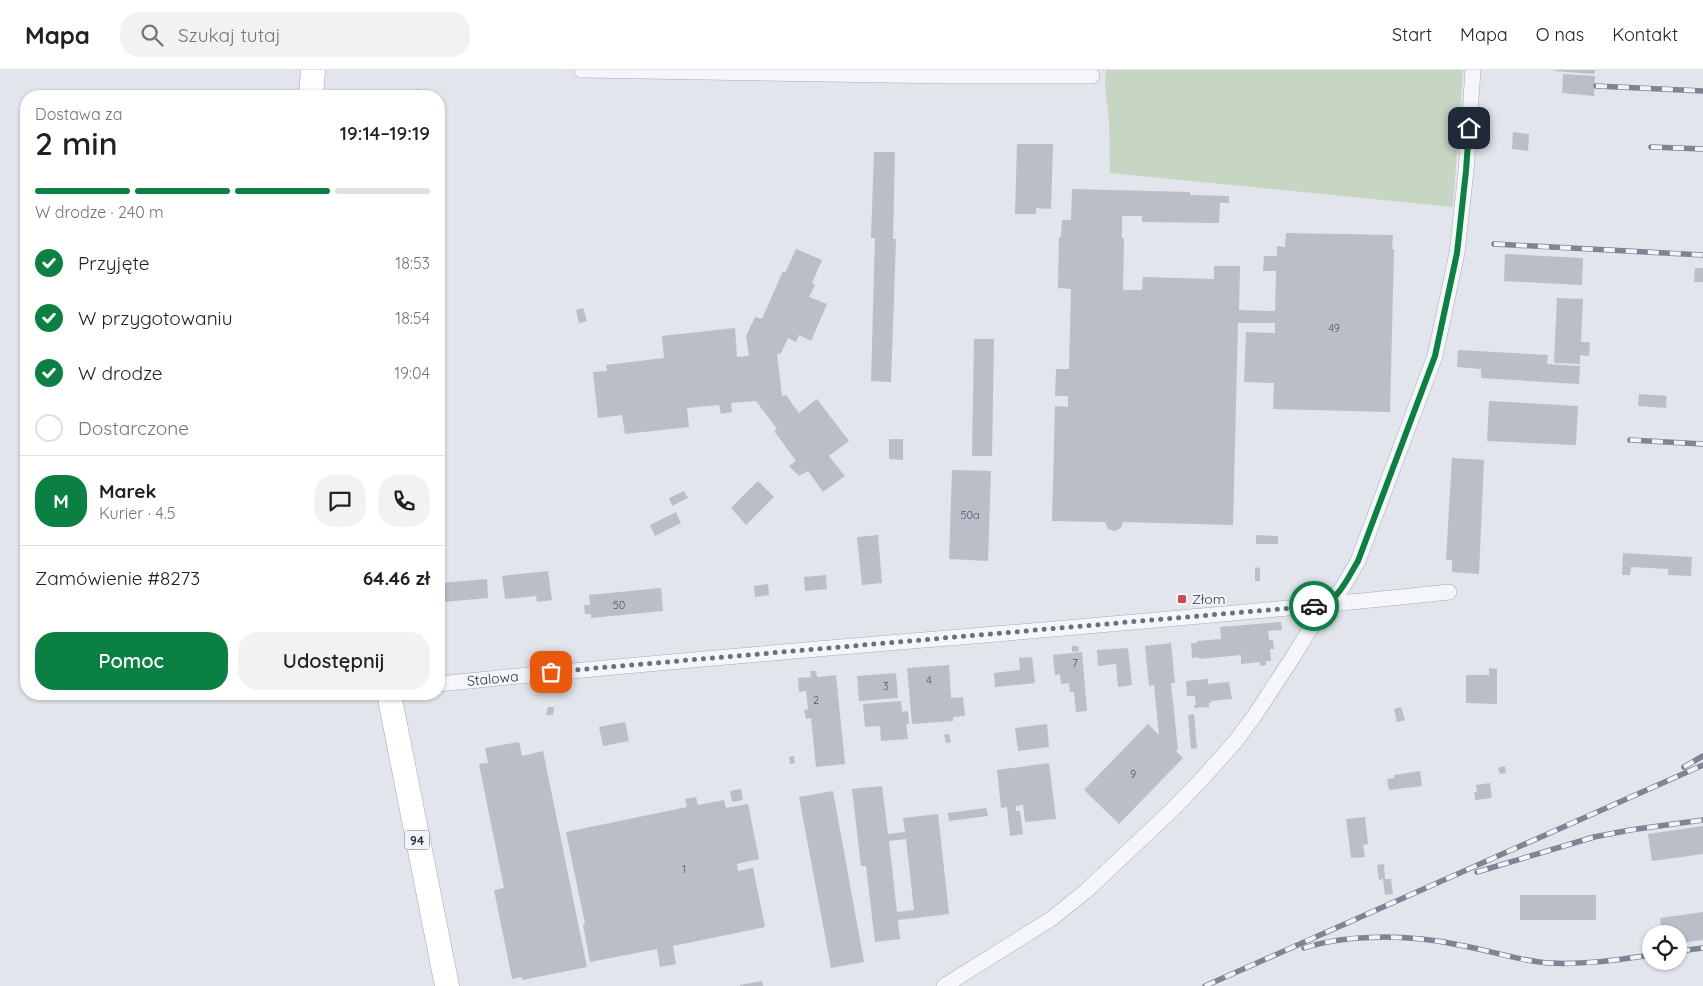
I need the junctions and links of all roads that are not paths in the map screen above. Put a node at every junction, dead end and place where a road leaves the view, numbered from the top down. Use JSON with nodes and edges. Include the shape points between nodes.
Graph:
{"nodes":[{"id":1,"x":313,"y":70,"type":"edge"},
{"id":2,"x":582,"y":70,"type":"edge"},
{"id":3,"x":1473,"y":70,"type":"edge"},
{"id":4,"x":844,"y":72,"type":"edge"},
{"id":5,"x":1092,"y":76,"type":"dead end"},
{"id":6,"x":311,"y":90,"type":"edge"},
{"id":7,"x":1449,"y":592,"type":"dead end"},
{"id":8,"x":1324,"y":606,"type":"junction"},
{"id":9,"x":445,"y":683,"type":"edge"},
{"id":10,"x":390,"y":700,"type":"edge"},
{"id":11,"x":447,"y":986,"type":"edge"},
{"id":12,"x":944,"y":986,"type":"edge"}],
"edges":[{"from":1,"to":6,"type":"main road"},
{"from":2,"to":4,"type":"street"},
{"from":3,"to":8,"type":"street","via":[[1457,253],[1435,356],[1358,561],[1340,590]]},
{"from":4,"to":5,"type":"street"},
{"from":7,"to":8,"type":"street","name":"Stalowa"},
{"from":8,"to":9,"type":"street","name":"Stalowa"},
{"from":8,"to":12,"type":"street","via":[[1255,715],[1172,810],[1086,891],[1051,919]]},
{"from":10,"to":11,"type":"main road","number":"94"}]}
